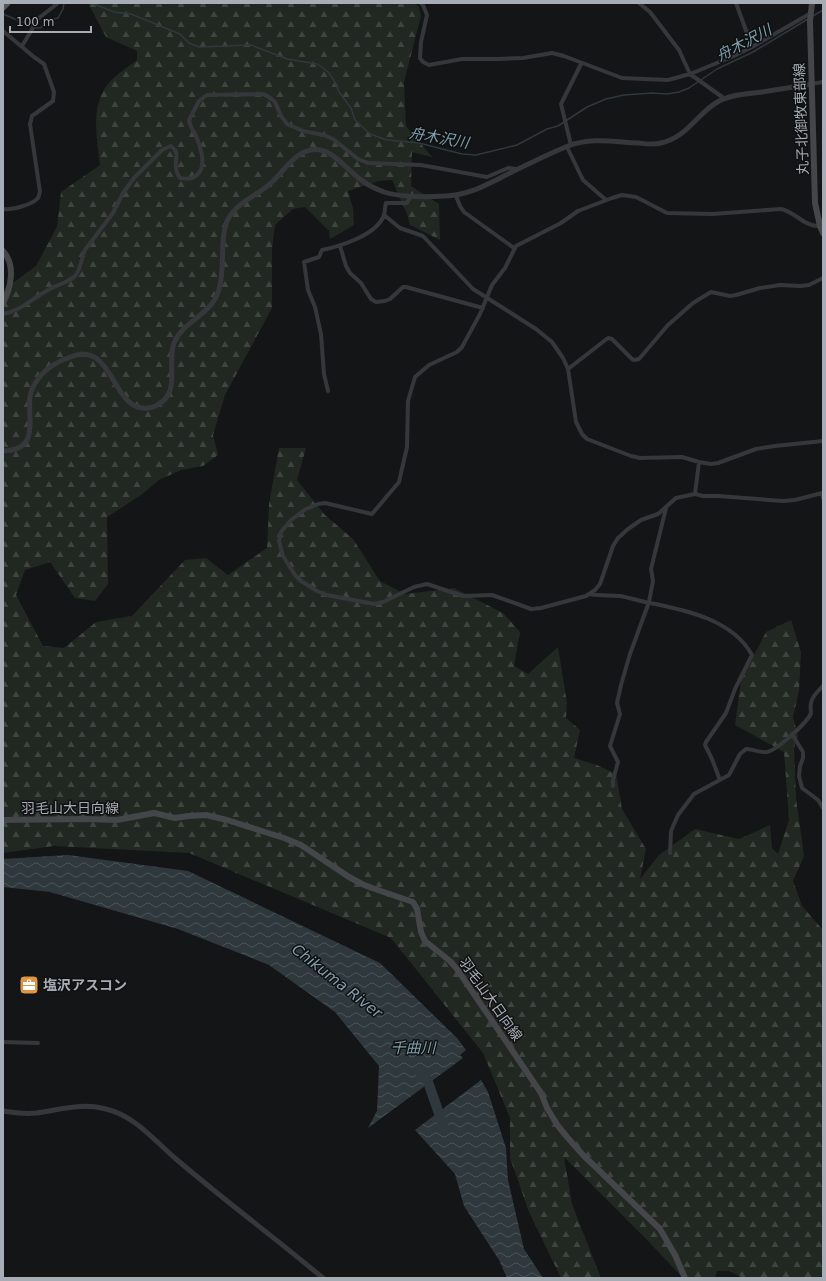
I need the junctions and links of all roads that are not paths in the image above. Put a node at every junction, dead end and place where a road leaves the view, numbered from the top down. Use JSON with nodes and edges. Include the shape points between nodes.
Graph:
{"nodes":[{"id":1,"x":7,"y":3,"type":"edge"},
{"id":2,"x":58,"y":3,"type":"edge"},
{"id":3,"x":421,"y":3,"type":"edge"},
{"id":4,"x":639,"y":3,"type":"edge"},
{"id":5,"x":736,"y":3,"type":"edge"},
{"id":6,"x":812,"y":3,"type":"edge"},
{"id":7,"x":3,"y":7,"type":"edge"},
{"id":8,"x":811,"y":13,"type":"junction"},
{"id":9,"x":3,"y":31,"type":"edge"},
{"id":10,"x":22,"y":46,"type":"junction"},
{"id":11,"x":752,"y":47,"type":"junction"},
{"id":12,"x":581,"y":64,"type":"junction"},
{"id":13,"x":690,"y":74,"type":"junction"},
{"id":14,"x":823,"y":82,"type":"edge"},
{"id":15,"x":812,"y":84,"type":"junction"},
{"id":16,"x":725,"y":98,"type":"junction"},
{"id":17,"x":569,"y":146,"type":"junction"},
{"id":18,"x":517,"y":170,"type":"junction"},
{"id":19,"x":411,"y":196,"type":"junction"},
{"id":20,"x":456,"y":196,"type":"junction"},
{"id":21,"x":606,"y":200,"type":"junction"},
{"id":22,"x":3,"y":209,"type":"edge"},
{"id":23,"x":384,"y":215,"type":"junction"},
{"id":24,"x":822,"y":227,"type":"edge"},
{"id":25,"x":340,"y":246,"type":"junction"},
{"id":26,"x":514,"y":248,"type":"junction"},
{"id":27,"x":3,"y":251,"type":"edge"},
{"id":28,"x":823,"y":278,"type":"edge"},
{"id":29,"x":487,"y":297,"type":"junction"},
{"id":30,"x":3,"y":303,"type":"edge"},
{"id":31,"x":483,"y":308,"type":"junction"},
{"id":32,"x":3,"y":314,"type":"edge"},
{"id":33,"x":568,"y":369,"type":"junction"},
{"id":34,"x":328,"y":391,"type":"dead end"},
{"id":35,"x":823,"y":441,"type":"edge"},
{"id":36,"x":3,"y":451,"type":"edge"},
{"id":37,"x":699,"y":462,"type":"junction"},
{"id":38,"x":695,"y":494,"type":"junction"},
{"id":39,"x":823,"y":498,"type":"edge"},
{"id":40,"x":666,"y":508,"type":"junction"},
{"id":41,"x":589,"y":594,"type":"junction"},
{"id":42,"x":649,"y":602,"type":"junction"},
{"id":43,"x":823,"y":686,"type":"edge"},
{"id":44,"x":792,"y":734,"type":"junction"},
{"id":45,"x":720,"y":780,"type":"junction"},
{"id":46,"x":613,"y":786,"type":"dead end"},
{"id":47,"x":823,"y":808,"type":"edge"},
{"id":48,"x":3,"y":820,"type":"edge"},
{"id":49,"x":670,"y":853,"type":"dead end"},
{"id":50,"x":3,"y":1042,"type":"edge"},
{"id":51,"x":38,"y":1043,"type":"dead end"},
{"id":52,"x":3,"y":1111,"type":"edge"},
{"id":53,"x":323,"y":1278,"type":"edge"},
{"id":54,"x":686,"y":1278,"type":"edge"}],
"edges":[{"from":1,"to":7,"type":"main road"},
{"from":2,"to":10,"type":"street","via":[[39,18]]},
{"from":3,"to":12,"type":"street","via":[[427,15],[420,58],[429,66],[462,58],[523,58],[552,53]]},
{"from":4,"to":13,"type":"street","via":[[650,12],[679,50]]},
{"from":5,"to":11,"type":"street"},
{"from":6,"to":8,"type":"main road","name":"丸子北御牧東部線"},
{"from":8,"to":11,"type":"street"},
{"from":8,"to":15,"type":"main road","name":"丸子北御牧東部線"},
{"from":9,"to":10,"type":"street"},
{"from":10,"to":22,"type":"street","via":[[44,64],[54,92],[53,101],[32,116],[30,124],[40,192],[37,199],[10,210]]},
{"from":11,"to":13,"type":"street"},
{"from":12,"to":13,"type":"street","via":[[622,78],[668,80]]},
{"from":12,"to":17,"type":"street","via":[[561,104]]},
{"from":13,"to":16,"type":"street"},
{"from":14,"to":15,"type":"street"},
{"from":15,"to":16,"type":"street"},
{"from":15,"to":24,"type":"main road","name":"丸子北御牧東部線","via":[[816,203]]},
{"from":16,"to":17,"type":"street","via":[[682,134],[662,143],[622,143],[607,140]]},
{"from":17,"to":18,"type":"street"},
{"from":17,"to":21,"type":"street","via":[[583,180]]},
{"from":18,"to":20,"type":"street"},
{"from":18,"to":32,"type":"street","via":[[508,168],[487,177],[421,165],[368,163],[324,135],[303,131],[287,124],[275,102],[263,94],[207,95],[199,101],[189,120],[202,156],[197,175],[192,178],[180,178],[176,170],[176,152],[171,146],[162,150],[126,189],[110,218],[85,250],[74,277],[40,294],[13,312]]},
{"from":19,"to":20,"type":"street"},
{"from":19,"to":23,"type":"street","via":[[407,203],[386,203]]},
{"from":19,"to":36,"type":"street","via":[[374,188],[335,157],[321,150],[300,154],[271,183],[234,210],[229,217],[224,237],[218,295],[209,308],[187,325],[177,337],[171,354],[171,389],[164,400],[150,408],[137,407],[130,403],[104,365],[93,356],[73,355],[54,365],[37,381],[30,395],[31,428],[26,440],[17,449]]},
{"from":20,"to":26,"type":"street","via":[[464,212]]},
{"from":21,"to":24,"type":"street","via":[[622,196],[636,197],[667,213],[712,214],[781,209],[791,212],[813,226]]},
{"from":21,"to":26,"type":"street","via":[[578,211]]},
{"from":23,"to":25,"type":"street","via":[[372,230]]},
{"from":23,"to":29,"type":"street","via":[[400,228],[423,236],[474,289]]},
{"from":25,"to":31,"type":"street","via":[[350,273],[376,302],[390,299],[406,287]]},
{"from":25,"to":34,"type":"street","via":[[322,250],[319,257],[304,262],[308,290],[321,334]]},
{"from":26,"to":29,"type":"street"},
{"from":27,"to":30,"type":"main road","via":[[9,260],[11,273]]},
{"from":28,"to":33,"type":"street","via":[[809,285],[780,285],[730,296],[711,292],[693,303],[668,325],[640,360],[632,359],[608,338]]},
{"from":29,"to":31,"type":"street"},
{"from":29,"to":33,"type":"street","via":[[545,336],[558,349]]},
{"from":31,"to":41,"type":"street","via":[[462,347],[429,365],[415,377],[408,401],[405,459],[399,482],[394,489],[372,514],[325,503],[306,508],[281,532],[279,541],[283,556],[295,574],[311,588],[321,593],[374,604],[414,587],[428,584],[463,596],[492,595],[531,609]]},
{"from":33,"to":37,"type":"street","via":[[576,422],[587,439],[640,458],[682,457]]},
{"from":35,"to":37,"type":"street","via":[[756,449],[718,463]]},
{"from":37,"to":38,"type":"street"},
{"from":38,"to":39,"type":"street","via":[[783,501],[822,493]]},
{"from":38,"to":40,"type":"street","via":[[676,498]]},
{"from":40,"to":41,"type":"street","via":[[641,520],[618,538],[600,584]]},
{"from":40,"to":42,"type":"street","via":[[651,569],[653,581]]},
{"from":41,"to":42,"type":"street","via":[[620,596]]},
{"from":42,"to":45,"type":"street","via":[[711,619],[745,644],[752,655],[726,713],[705,745]]},
{"from":42,"to":46,"type":"street","via":[[630,654],[617,703],[620,714],[610,746],[618,762]]},
{"from":43,"to":44,"type":"street","via":[[813,697],[811,713]]},
{"from":44,"to":45,"type":"street","via":[[767,752],[746,749],[729,775]]},
{"from":44,"to":47,"type":"street","via":[[803,752],[799,776],[802,788],[818,800]]},
{"from":45,"to":49,"type":"street","via":[[694,794],[678,815],[671,831]]},
{"from":48,"to":54,"type":"main road","name":"羽毛山大日向線","via":[[118,820],[154,813],[175,818],[206,815],[284,838],[372,888],[413,902],[425,941],[457,969],[541,1093],[558,1126],[583,1155],[660,1229]]},
{"from":50,"to":51,"type":"street"},
{"from":52,"to":53,"type":"street","via":[[35,1113],[88,1106],[105,1108],[121,1114],[137,1123],[176,1159]]}]}
